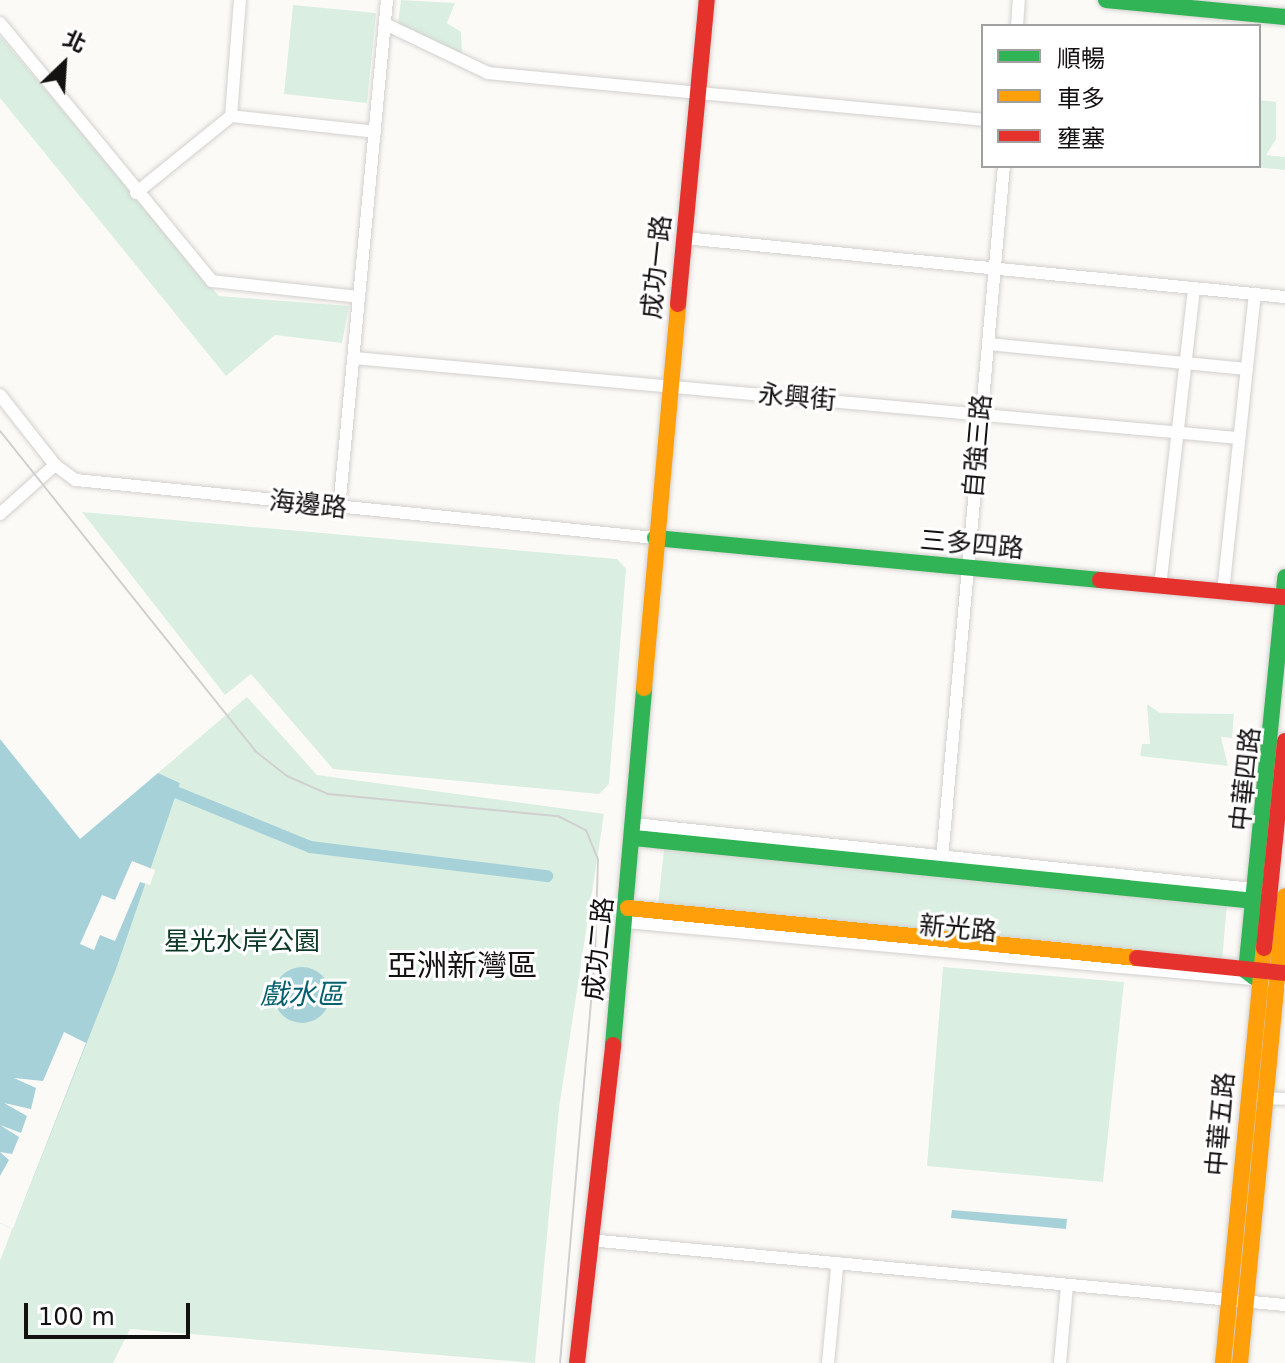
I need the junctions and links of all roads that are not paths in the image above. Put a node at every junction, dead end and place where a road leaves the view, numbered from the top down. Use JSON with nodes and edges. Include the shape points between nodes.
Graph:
{"nodes":[{"id":1,"x":240,"y":0,"type":"edge"},
{"id":2,"x":387,"y":0,"type":"edge"},
{"id":3,"x":707,"y":0,"type":"edge"},
{"id":4,"x":1019,"y":0,"type":"edge"},
{"id":5,"x":1106,"y":0,"type":"edge"},
{"id":6,"x":1220,"y":5,"type":"edge"},
{"id":7,"x":1285,"y":17,"type":"edge"},
{"id":8,"x":0,"y":23,"type":"edge"},
{"id":9,"x":385,"y":24,"type":"junction"},
{"id":10,"x":1017,"y":24,"type":"edge"},
{"id":11,"x":698,"y":92,"type":"junction"},
{"id":12,"x":231,"y":116,"type":"junction"},
{"id":13,"x":981,"y":120,"type":"edge"},
{"id":14,"x":375,"y":132,"type":"junction"},
{"id":15,"x":1004,"y":168,"type":"edge"},
{"id":16,"x":136,"y":193,"type":"junction"},
{"id":17,"x":684,"y":238,"type":"junction"},
{"id":18,"x":995,"y":269,"type":"junction"},
{"id":19,"x":1194,"y":288,"type":"junction"},
{"id":20,"x":1255,"y":294,"type":"junction"},
{"id":21,"x":359,"y":297,"type":"junction"},
{"id":22,"x":1285,"y":297,"type":"edge"},
{"id":23,"x":988,"y":344,"type":"junction"},
{"id":24,"x":354,"y":358,"type":"junction"},
{"id":25,"x":1186,"y":363,"type":"junction"},
{"id":26,"x":1247,"y":369,"type":"junction"},
{"id":27,"x":669,"y":387,"type":"junction"},
{"id":28,"x":0,"y":395,"type":"edge"},
{"id":29,"x":981,"y":415,"type":"junction"},
{"id":30,"x":1177,"y":435,"type":"junction"},
{"id":31,"x":1239,"y":438,"type":"junction"},
{"id":32,"x":55,"y":465,"type":"junction"},
{"id":33,"x":339,"y":509,"type":"junction"},
{"id":34,"x":0,"y":514,"type":"edge"},
{"id":35,"x":655,"y":538,"type":"junction"},
{"id":36,"x":967,"y":568,"type":"junction"},
{"id":37,"x":1285,"y":577,"type":"edge"},
{"id":38,"x":1160,"y":587,"type":"junction"},
{"id":39,"x":1223,"y":592,"type":"junction"},
{"id":40,"x":1284,"y":597,"type":"edge"},
{"id":41,"x":1285,"y":741,"type":"edge"},
{"id":42,"x":634,"y":831,"type":"junction"},
{"id":43,"x":941,"y":863,"type":"junction"},
{"id":44,"x":1274,"y":897,"type":"edge"},
{"id":45,"x":627,"y":915,"type":"junction"},
{"id":46,"x":1254,"y":973,"type":"junction"},
{"id":47,"x":1282,"y":977,"type":"edge"},
{"id":48,"x":1248,"y":1098,"type":"junction"},
{"id":49,"x":1266,"y":1098,"type":"junction"},
{"id":50,"x":1285,"y":1099,"type":"edge"},
{"id":51,"x":589,"y":1240,"type":"junction"},
{"id":52,"x":837,"y":1267,"type":"junction"},
{"id":53,"x":1067,"y":1286,"type":"junction"},
{"id":54,"x":1230,"y":1300,"type":"junction"},
{"id":55,"x":1248,"y":1302,"type":"junction"},
{"id":56,"x":1285,"y":1305,"type":"edge"},
{"id":57,"x":577,"y":1363,"type":"edge"},
{"id":58,"x":828,"y":1363,"type":"edge"},
{"id":59,"x":1060,"y":1363,"type":"edge"},
{"id":60,"x":1223,"y":1363,"type":"edge"},
{"id":61,"x":1240,"y":1363,"type":"edge"}],
"edges":[{"from":1,"to":12,"type":"street"},
{"from":2,"to":9,"type":"street"},
{"from":3,"to":11,"type":"street","name":"成功一路"},
{"from":4,"to":10,"type":"street"},
{"from":5,"to":6,"type":"street"},
{"from":6,"to":7,"type":"street"},
{"from":8,"to":16,"type":"street"},
{"from":9,"to":11,"type":"street","via":[[488,73]]},
{"from":9,"to":14,"type":"street"},
{"from":11,"to":13,"type":"street"},
{"from":11,"to":17,"type":"street","name":"成功一路"},
{"from":12,"to":14,"type":"street"},
{"from":12,"to":16,"type":"street"},
{"from":14,"to":21,"type":"street"},
{"from":15,"to":18,"type":"street","name":"自強三路"},
{"from":16,"to":21,"type":"street","via":[[212,281]]},
{"from":17,"to":18,"type":"street"},
{"from":17,"to":27,"type":"street","name":"成功一路"},
{"from":18,"to":19,"type":"street"},
{"from":18,"to":23,"type":"street","name":"自強三路"},
{"from":19,"to":20,"type":"street"},
{"from":19,"to":25,"type":"street"},
{"from":20,"to":22,"type":"street"},
{"from":20,"to":26,"type":"street"},
{"from":21,"to":24,"type":"street"},
{"from":23,"to":25,"type":"street"},
{"from":23,"to":29,"type":"street","name":"自強三路"},
{"from":24,"to":27,"type":"street","name":"永興街"},
{"from":24,"to":33,"type":"street"},
{"from":25,"to":26,"type":"street"},
{"from":25,"to":30,"type":"street"},
{"from":26,"to":31,"type":"street"},
{"from":27,"to":29,"type":"street","name":"永興街"},
{"from":27,"to":35,"type":"street","name":"成功一路"},
{"from":28,"to":32,"type":"street","name":"海邊路"},
{"from":29,"to":30,"type":"street","name":"永興街"},
{"from":29,"to":36,"type":"street","name":"自強三路"},
{"from":30,"to":31,"type":"street","name":"永興街"},
{"from":30,"to":38,"type":"street"},
{"from":31,"to":39,"type":"street"},
{"from":32,"to":33,"type":"street","name":"海邊路","via":[[91,483]]},
{"from":32,"to":34,"type":"street"},
{"from":33,"to":35,"type":"street","name":"海邊路"},
{"from":35,"to":36,"type":"street","name":"三多四路"},
{"from":35,"to":42,"type":"street","name":"成功二路"},
{"from":36,"to":38,"type":"street","name":"三多四路"},
{"from":36,"to":43,"type":"street","name":"自強三路"},
{"from":37,"to":40,"type":"street","name":"中華四路"},
{"from":38,"to":39,"type":"street","name":"三多四路"},
{"from":39,"to":40,"type":"street","name":"三多四路"},
{"from":40,"to":44,"type":"street","name":"中華四路"},
{"from":41,"to":44,"type":"street","name":"中華四路"},
{"from":42,"to":43,"type":"street"},
{"from":42,"to":45,"type":"street","name":"成功二路"},
{"from":43,"to":44,"type":"street"},
{"from":44,"to":46,"type":"street","name":"中華四路"},
{"from":44,"to":47,"type":"street","name":"中華五路"},
{"from":45,"to":46,"type":"street","name":"新光路"},
{"from":45,"to":51,"type":"street","name":"成功二路"},
{"from":46,"to":47,"type":"street","name":"新光路"},
{"from":46,"to":48,"type":"street","name":"中華五路"},
{"from":47,"to":49,"type":"street","name":"中華五路"},
{"from":48,"to":49,"type":"street"},
{"from":48,"to":54,"type":"street","name":"中華五路"},
{"from":49,"to":50,"type":"street"},
{"from":49,"to":55,"type":"street","name":"中華五路"},
{"from":51,"to":52,"type":"street"},
{"from":51,"to":57,"type":"street","name":"成功二路"},
{"from":52,"to":53,"type":"street"},
{"from":52,"to":58,"type":"street"},
{"from":53,"to":54,"type":"street"},
{"from":53,"to":59,"type":"street"},
{"from":54,"to":55,"type":"street"},
{"from":54,"to":60,"type":"street","name":"中華五路"},
{"from":55,"to":56,"type":"street"},
{"from":55,"to":61,"type":"street","name":"中華五路"}]}
